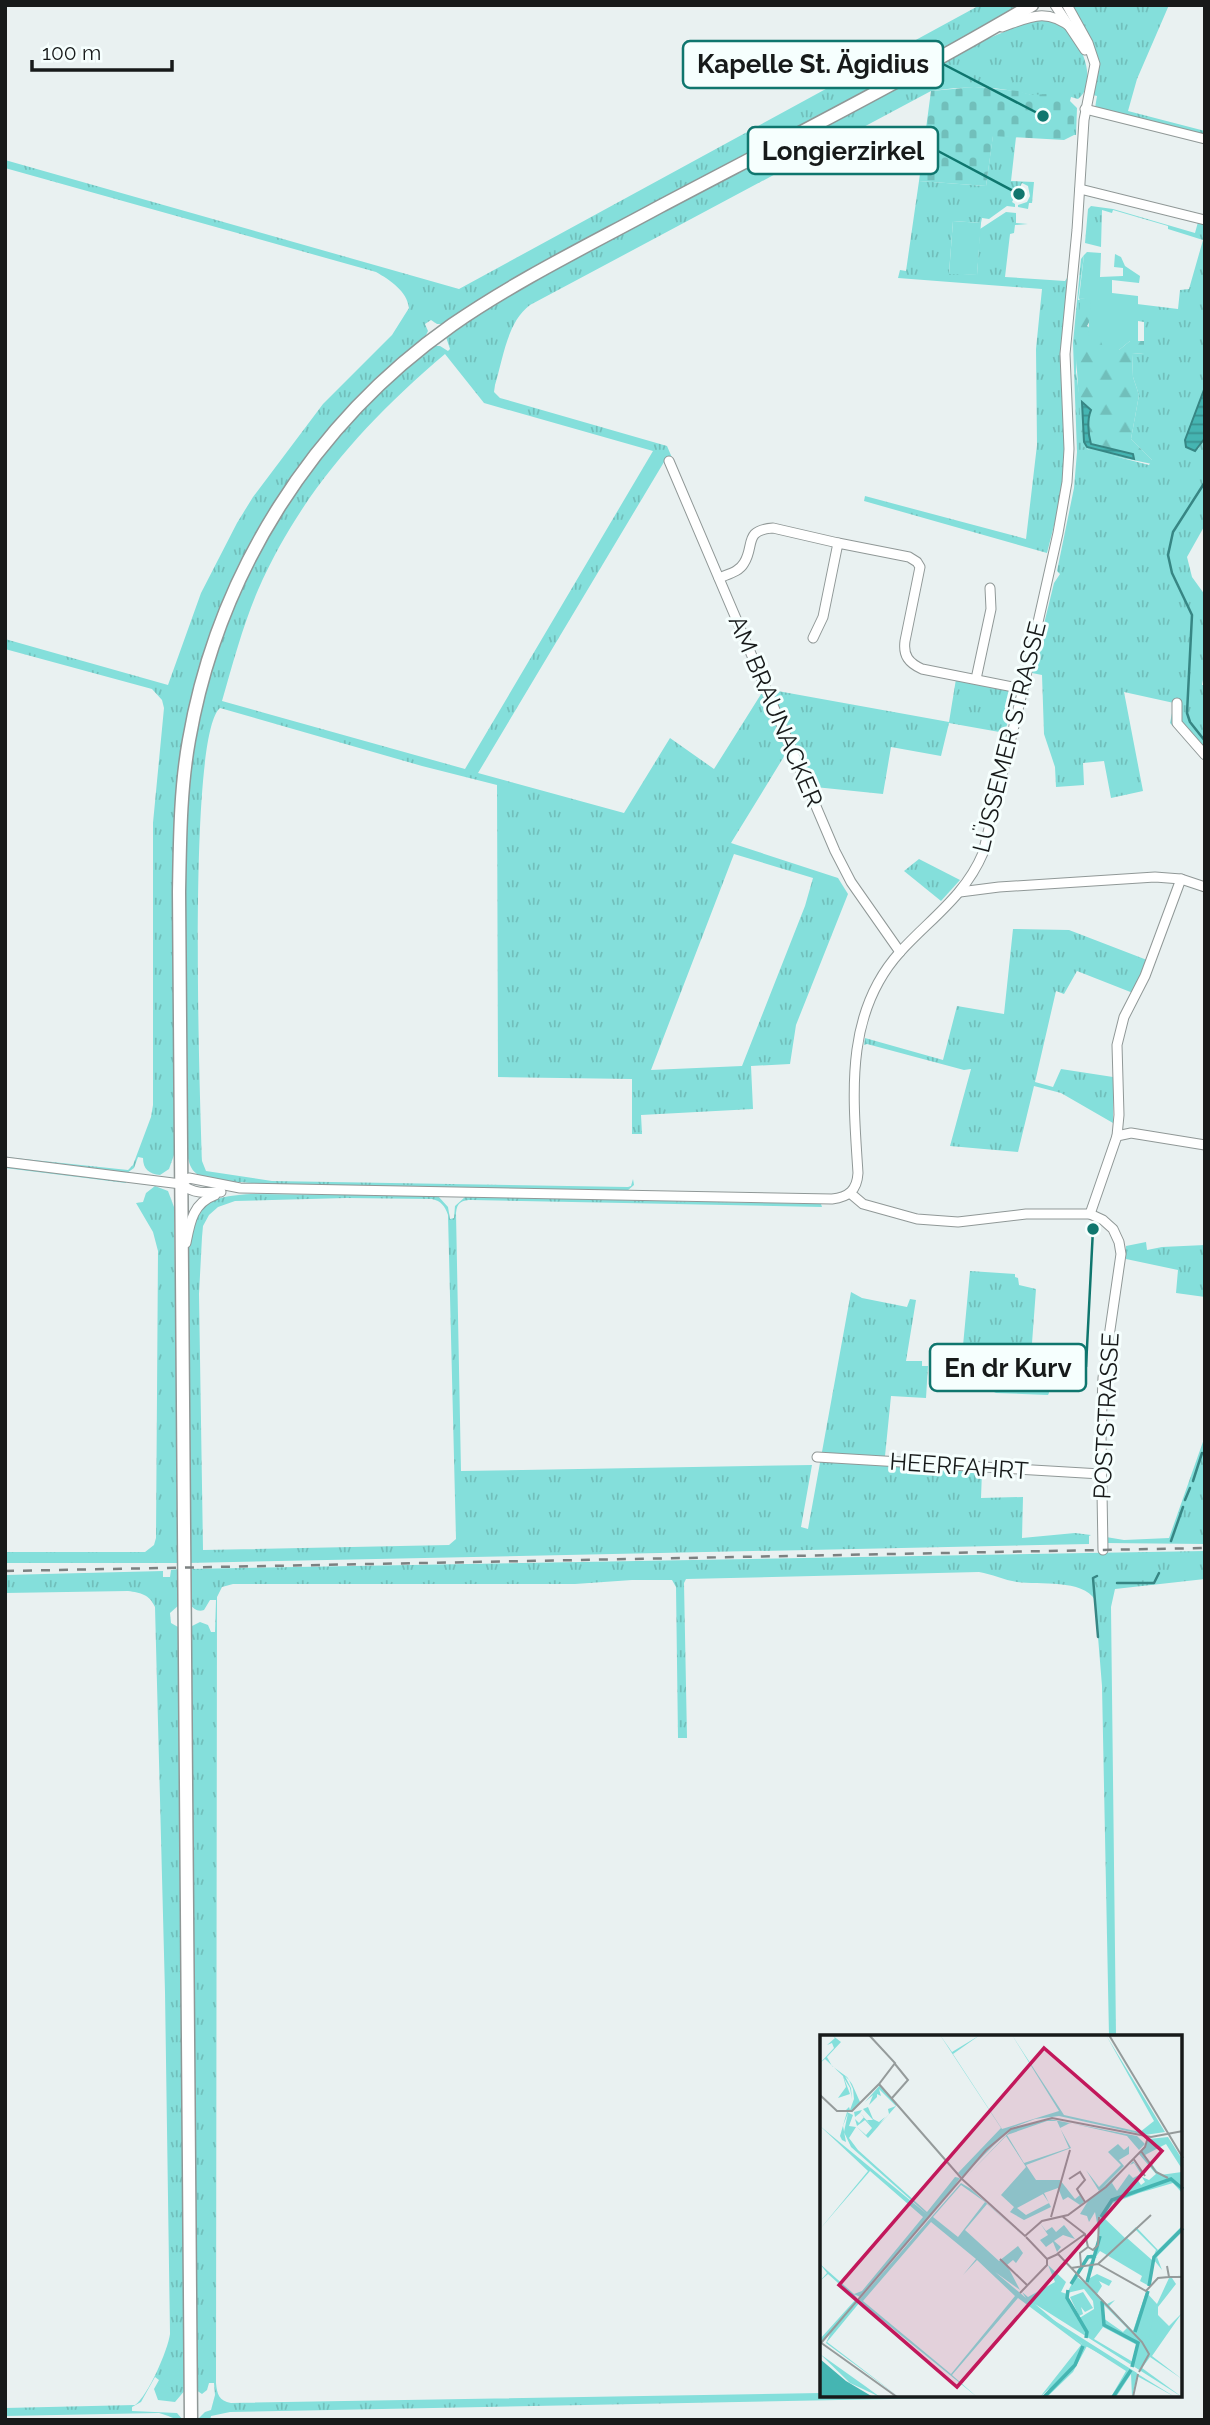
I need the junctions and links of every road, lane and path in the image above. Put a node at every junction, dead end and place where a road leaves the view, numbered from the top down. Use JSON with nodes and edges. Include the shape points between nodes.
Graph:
{"nodes":[{"id":1,"x":1032,"y":5,"type":"edge"},
{"id":2,"x":1055,"y":5,"type":"edge"},
{"id":3,"x":1069,"y":8,"type":"edge"},
{"id":4,"x":1072,"y":28,"type":"junction"},
{"id":5,"x":984,"y":33,"type":"junction"},
{"id":6,"x":1091,"y":79,"type":"junction"},
{"id":7,"x":1085,"y":109,"type":"junction"},
{"id":8,"x":1205,"y":139,"type":"edge"},
{"id":9,"x":1080,"y":189,"type":"junction"},
{"id":10,"x":1205,"y":220,"type":"edge"},
{"id":11,"x":669,"y":461,"type":"dead end"},
{"id":12,"x":838,"y":542,"type":"junction"},
{"id":13,"x":719,"y":578,"type":"junction"},
{"id":14,"x":989,"y":588,"type":"dead end"},
{"id":15,"x":813,"y":638,"type":"dead end"},
{"id":16,"x":976,"y":679,"type":"junction"},
{"id":17,"x":1023,"y":689,"type":"junction"},
{"id":18,"x":1177,"y":703,"type":"dead end"},
{"id":19,"x":1205,"y":755,"type":"edge"},
{"id":20,"x":1181,"y":879,"type":"junction"},
{"id":21,"x":1205,"y":887,"type":"edge"},
{"id":22,"x":960,"y":892,"type":"junction"},
{"id":23,"x":900,"y":952,"type":"junction"},
{"id":24,"x":1117,"y":1136,"type":"junction"},
{"id":25,"x":1205,"y":1145,"type":"edge"},
{"id":26,"x":5,"y":1163,"type":"edge"},
{"id":27,"x":181,"y":1184,"type":"junction"},
{"id":28,"x":240,"y":1188,"type":"junction"},
{"id":29,"x":221,"y":1192,"type":"junction"},
{"id":30,"x":850,"y":1193,"type":"junction"},
{"id":31,"x":1090,"y":1214,"type":"junction"},
{"id":32,"x":181,"y":1266,"type":"junction"},
{"id":33,"x":817,"y":1457,"type":"dead end"},
{"id":34,"x":1101,"y":1474,"type":"junction"},
{"id":35,"x":1103,"y":1550,"type":"dead end"},
{"id":36,"x":191,"y":2420,"type":"edge"}],
"edges":[{"from":1,"to":5,"type":"street"},
{"from":2,"to":4,"type":"street","name":"LÜSSEMER STRASSE"},
{"from":3,"to":6,"type":"street","name":"LÜSSEMER STRASSE","via":[[1094,56]]},
{"from":4,"to":5,"type":"street","via":[[1057,17],[1042,15]]},
{"from":4,"to":6,"type":"street","name":"LÜSSEMER STRASSE","via":[[1089,59]]},
{"from":5,"to":27,"type":"street","via":[[548,266],[466,316],[375,388],[298,477],[261,535],[232,594],[209,657],[188,749],[179,875]]},
{"from":6,"to":7,"type":"street","name":"LÜSSEMER STRASSE"},
{"from":7,"to":8,"type":"street"},
{"from":7,"to":9,"type":"street","name":"LÜSSEMER STRASSE"},
{"from":9,"to":10,"type":"street"},
{"from":9,"to":17,"type":"street","name":"LÜSSEMER STRASSE","via":[[1065,354],[1067,482]]},
{"from":11,"to":13,"type":"street","name":"AM BRAUNACKER"},
{"from":12,"to":13,"type":"street","via":[[773,528],[761,530],[750,539],[741,567]]},
{"from":12,"to":15,"type":"street","via":[[823,617]]},
{"from":12,"to":16,"type":"street","via":[[917,562],[920,571],[905,641],[907,658],[922,669]]},
{"from":13,"to":23,"type":"street","name":"AM BRAUNACKER","via":[[835,850],[851,882]]},
{"from":14,"to":16,"type":"street","via":[[991,609]]},
{"from":16,"to":17,"type":"street"},
{"from":17,"to":22,"type":"street","name":"LÜSSEMER STRASSE","via":[[986,844]]},
{"from":18,"to":19,"type":"street","via":[[1177,723]]},
{"from":20,"to":21,"type":"street"},
{"from":20,"to":22,"type":"street","via":[[1155,877]]},
{"from":20,"to":24,"type":"street","via":[[1145,976],[1124,1017],[1117,1045]]},
{"from":22,"to":23,"type":"street","name":"LÜSSEMER STRASSE"},
{"from":23,"to":30,"type":"street","name":"LÜSSEMER STRASSE","via":[[873,991],[857,1039],[858,1180]]},
{"from":24,"to":25,"type":"street","via":[[1131,1133]]},
{"from":24,"to":31,"type":"street"},
{"from":26,"to":27,"type":"street"},
{"from":27,"to":28,"type":"street","via":[[189,1178]]},
{"from":27,"to":29,"type":"street","via":[[197,1192]]},
{"from":27,"to":32,"type":"street"},
{"from":28,"to":29,"type":"street"},
{"from":28,"to":30,"type":"street","via":[[832,1199]]},
{"from":29,"to":32,"type":"street","via":[[206,1199],[194,1213]]},
{"from":30,"to":31,"type":"street","via":[[863,1204],[917,1219],[958,1223],[1026,1214]]},
{"from":31,"to":34,"type":"street","name":"POSTSTRASSE","via":[[1110,1225],[1121,1251],[1104,1370]]},
{"from":32,"to":36,"type":"street"},
{"from":33,"to":34,"type":"street","name":"HEERFAHRT"},
{"from":34,"to":35,"type":"street","name":"POSTSTRASSE"}]}
